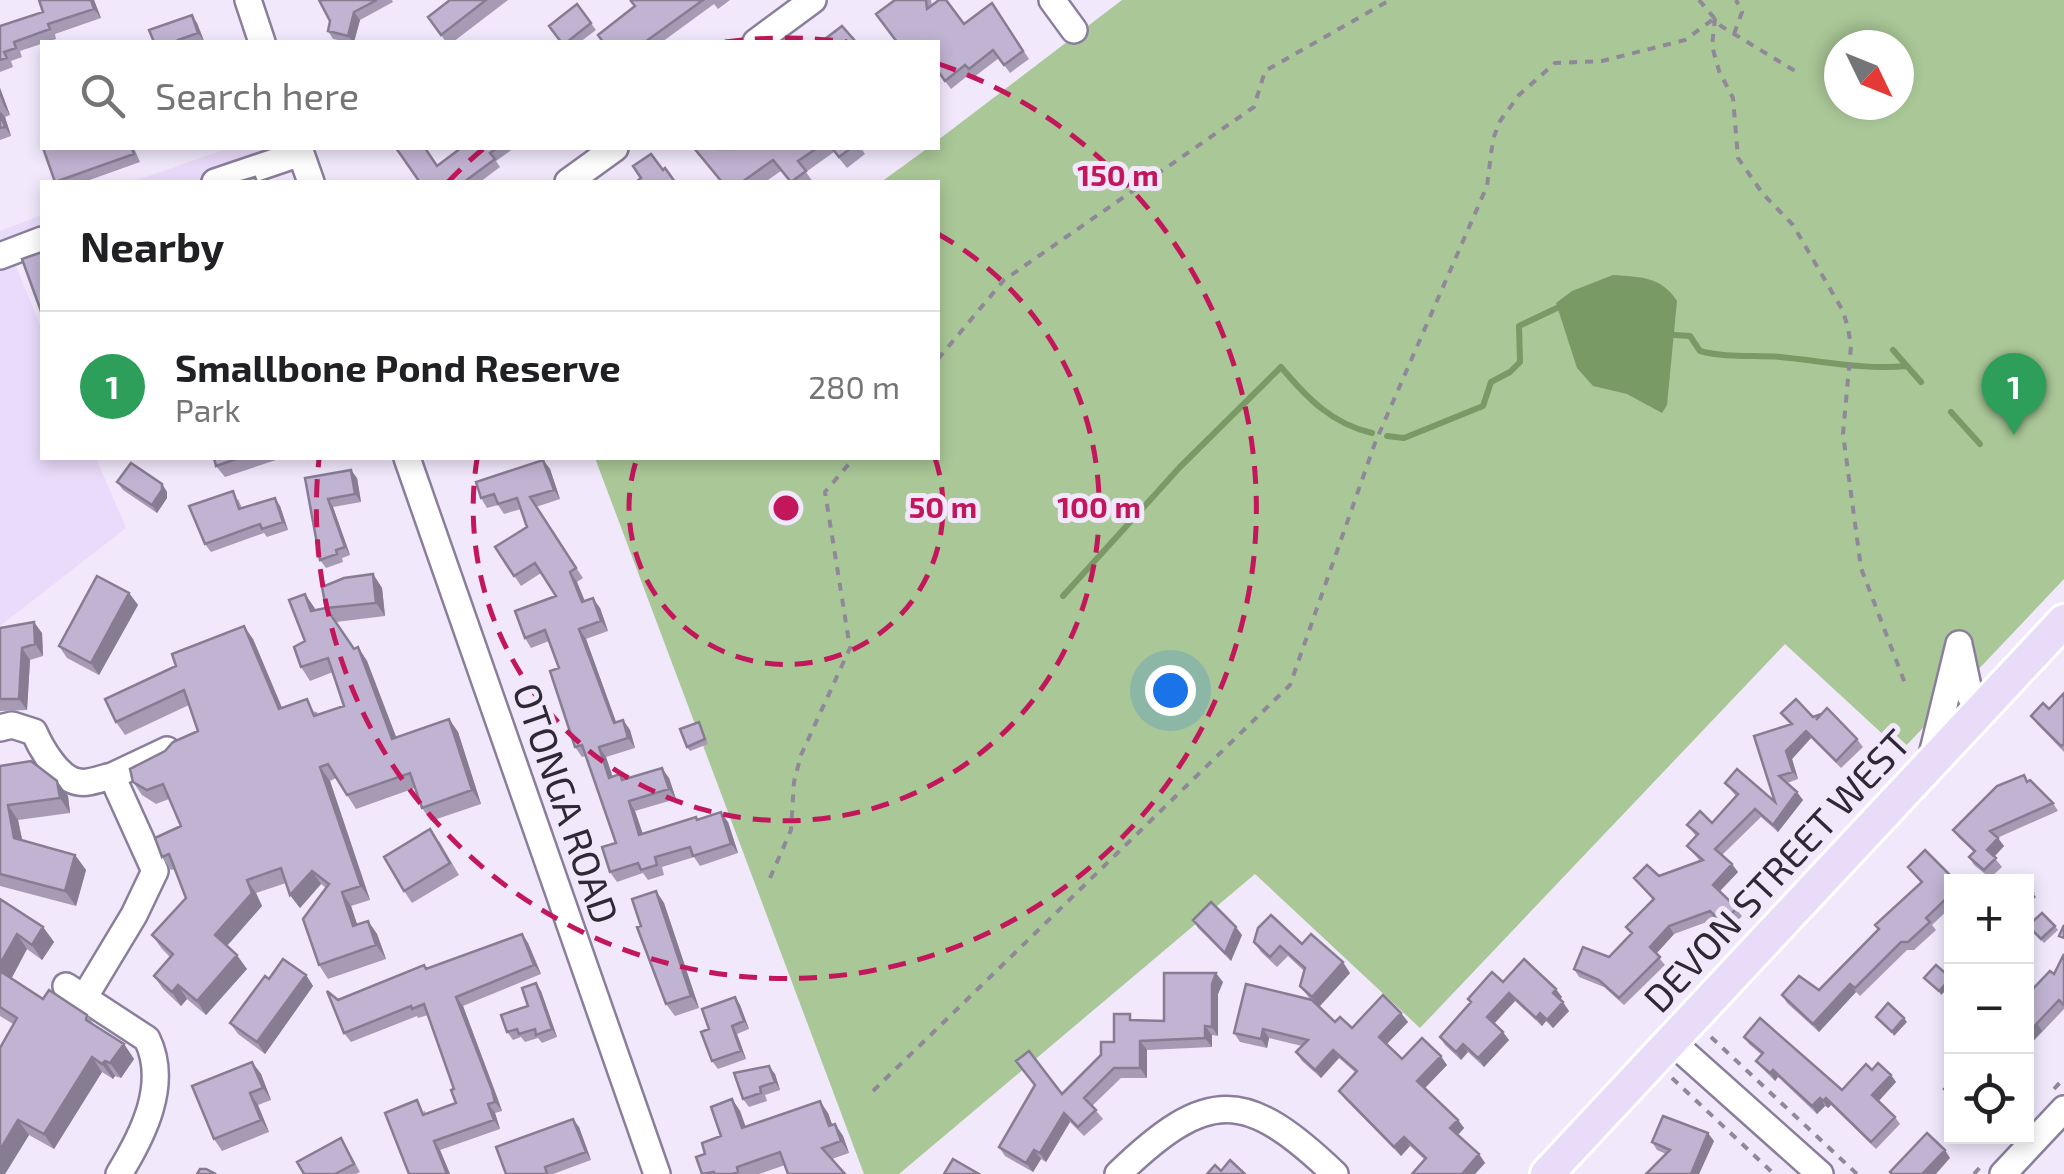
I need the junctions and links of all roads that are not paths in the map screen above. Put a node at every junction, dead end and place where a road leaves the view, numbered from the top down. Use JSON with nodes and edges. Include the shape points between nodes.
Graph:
{"nodes":[{"id":1,"x":248,"y":0,"type":"edge"},
{"id":2,"x":813,"y":0,"type":"edge"},
{"id":3,"x":1052,"y":0,"type":"edge"},
{"id":4,"x":1074,"y":30,"type":"dead end"},
{"id":5,"x":261,"y":40,"type":"edge"},
{"id":6,"x":759,"y":40,"type":"edge"},
{"id":7,"x":300,"y":150,"type":"edge"},
{"id":8,"x":612,"y":150,"type":"edge"},
{"id":9,"x":220,"y":180,"type":"edge"},
{"id":10,"x":311,"y":180,"type":"edge"},
{"id":11,"x":571,"y":180,"type":"edge"},
{"id":12,"x":40,"y":241,"type":"edge"},
{"id":13,"x":0,"y":256,"type":"edge"},
{"id":14,"x":408,"y":460,"type":"edge"},
{"id":15,"x":2064,"y":620,"type":"edge"},
{"id":16,"x":1982,"y":708,"type":"junction"},
{"id":17,"x":0,"y":728,"type":"edge"},
{"id":18,"x":166,"y":750,"type":"edge"},
{"id":19,"x":1930,"y":764,"type":"junction"},
{"id":20,"x":112,"y":776,"type":"junction"},
{"id":21,"x":1671,"y":1041,"type":"junction"},
{"id":22,"x":2064,"y":1110,"type":"edge"},
{"id":23,"x":119,"y":1174,"type":"edge"},
{"id":24,"x":656,"y":1174,"type":"edge"},
{"id":25,"x":1118,"y":1174,"type":"edge"},
{"id":26,"x":1335,"y":1174,"type":"edge"},
{"id":27,"x":1547,"y":1174,"type":"edge"},
{"id":28,"x":1820,"y":1174,"type":"edge"},
{"id":29,"x":2003,"y":1174,"type":"edge"}],
"edges":[{"from":1,"to":5,"type":"street"},
{"from":2,"to":6,"type":"street"},
{"from":3,"to":4,"type":"street"},
{"from":7,"to":9,"type":"street"},
{"from":7,"to":10,"type":"street"},
{"from":8,"to":11,"type":"street"},
{"from":12,"to":13,"type":"street"},
{"from":14,"to":24,"type":"street","name":"OTONGA ROAD"},
{"from":15,"to":16,"type":"main road","name":"DEVON STREET WEST"},
{"from":16,"to":19,"type":"main road","name":"DEVON STREET WEST"},
{"from":16,"to":19,"type":"street","via":[[1970,696],[1959,644]]},
{"from":17,"to":20,"type":"street","via":[[34,732],[71,780]]},
{"from":18,"to":20,"type":"street"},
{"from":19,"to":21,"type":"main road","name":"DEVON STREET WEST"},
{"from":20,"to":23,"type":"street","via":[[155,871],[134,916],[75,992],[146,1039],[154,1053],[147,1124]]},
{"from":21,"to":27,"type":"main road","name":"DEVON STREET WEST"},
{"from":21,"to":28,"type":"street"},
{"from":22,"to":29,"type":"street"},
{"from":25,"to":26,"type":"street","via":[[1182,1122],[1204,1112],[1237,1110],[1294,1135]]}]}
